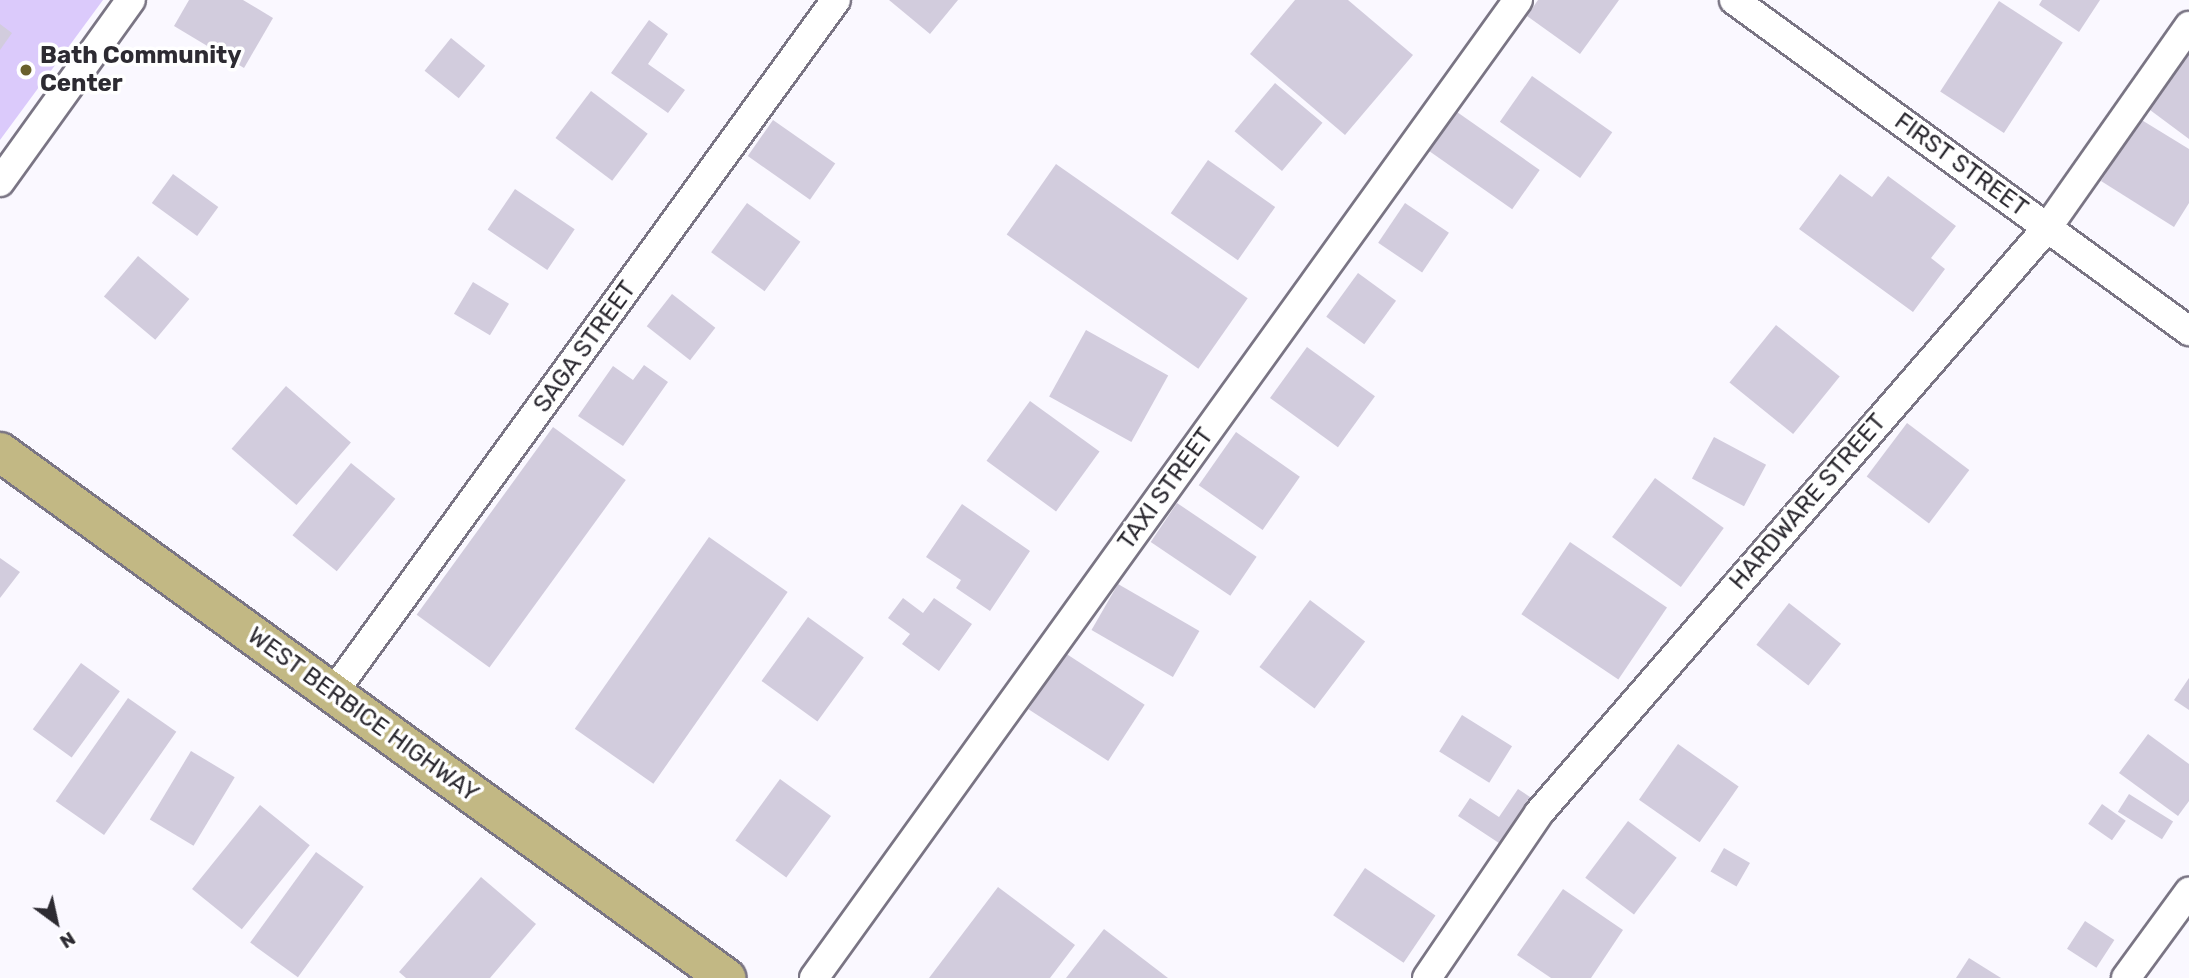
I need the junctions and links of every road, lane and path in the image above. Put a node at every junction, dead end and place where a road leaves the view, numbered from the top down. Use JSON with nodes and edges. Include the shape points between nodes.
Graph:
{"nodes":[{"id":1,"x":131,"y":0,"type":"edge"},
{"id":2,"x":836,"y":0,"type":"edge"},
{"id":3,"x":1518,"y":0,"type":"edge"},
{"id":4,"x":1734,"y":0,"type":"edge"},
{"id":5,"x":2189,"y":26,"type":"edge"},
{"id":6,"x":0,"y":182,"type":"edge"},
{"id":7,"x":2047,"y":228,"type":"junction"},
{"id":8,"x":2189,"y":331,"type":"edge"},
{"id":9,"x":0,"y":452,"type":"edge"},
{"id":10,"x":333,"y":693,"type":"junction"},
{"id":11,"x":2189,"y":892,"type":"edge"},
{"id":12,"x":726,"y":978,"type":"edge"},
{"id":13,"x":814,"y":978,"type":"edge"},
{"id":14,"x":1427,"y":978,"type":"edge"},
{"id":15,"x":2126,"y":978,"type":"edge"}],
"edges":[{"from":1,"to":6,"type":"street"},
{"from":2,"to":10,"type":"street","name":"SAGA STREET"},
{"from":3,"to":13,"type":"street","name":"TAXI STREET"},
{"from":4,"to":7,"type":"street","name":"FIRST STREET"},
{"from":5,"to":7,"type":"street","name":"HARDWARE STREET"},
{"from":7,"to":8,"type":"street","name":"FIRST STREET"},
{"from":7,"to":14,"type":"street","name":"HARDWARE STREET","via":[[1539,813]]},
{"from":9,"to":10,"type":"main road","name":"WEST BERBICE HIGHWAY"},
{"from":10,"to":12,"type":"main road","name":"WEST BERBICE HIGHWAY"},
{"from":11,"to":15,"type":"street"}]}
